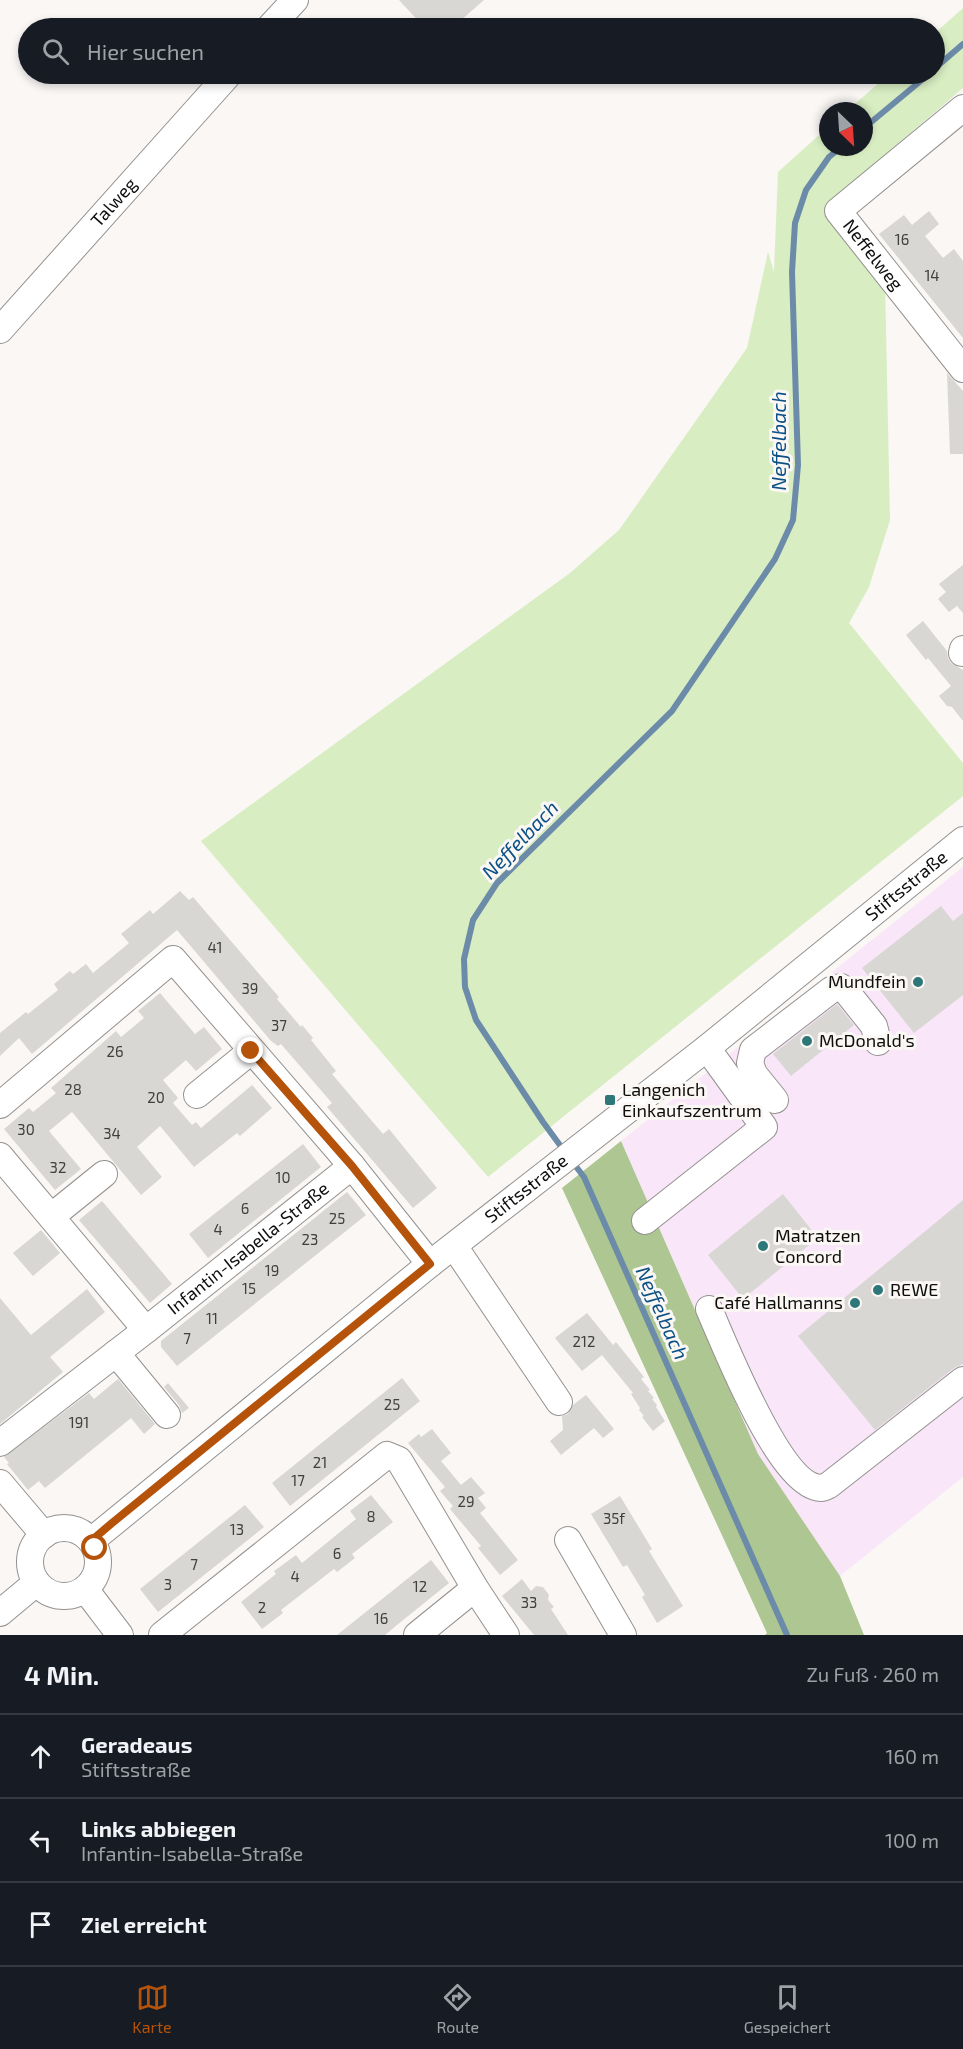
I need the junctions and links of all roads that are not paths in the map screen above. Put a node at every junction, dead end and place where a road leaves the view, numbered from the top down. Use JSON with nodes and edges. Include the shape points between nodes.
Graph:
{"nodes":[{"id":1,"x":295,"y":0,"type":"edge"},
{"id":2,"x":278,"y":18,"type":"edge"},
{"id":3,"x":220,"y":84,"type":"edge"},
{"id":4,"x":963,"y":108,"type":"edge"},
{"id":5,"x":0,"y":330,"type":"edge"},
{"id":6,"x":963,"y":369,"type":"edge"},
{"id":7,"x":963,"y":840,"type":"edge"},
{"id":8,"x":878,"y":1042,"type":"dead end"},
{"id":9,"x":707,"y":1047,"type":"junction"},
{"id":10,"x":251,"y":1051,"type":"junction"},
{"id":11,"x":197,"y":1095,"type":"dead end"},
{"id":12,"x":775,"y":1100,"type":"dead end"},
{"id":13,"x":0,"y":1106,"type":"edge"},
{"id":14,"x":0,"y":1156,"type":"edge"},
{"id":15,"x":352,"y":1166,"type":"junction"},
{"id":16,"x":104,"y":1174,"type":"dead end"},
{"id":17,"x":52,"y":1216,"type":"junction"},
{"id":18,"x":645,"y":1221,"type":"dead end"},
{"id":19,"x":454,"y":1246,"type":"junction"},
{"id":20,"x":430,"y":1264,"type":"junction"},
{"id":21,"x":709,"y":1309,"type":"dead end"},
{"id":22,"x":146,"y":1330,"type":"junction"},
{"id":23,"x":116,"y":1353,"type":"junction"},
{"id":24,"x":963,"y":1380,"type":"edge"},
{"id":25,"x":558,"y":1402,"type":"dead end"},
{"id":26,"x":167,"y":1415,"type":"dead end"},
{"id":27,"x":0,"y":1443,"type":"edge"},
{"id":28,"x":0,"y":1483,"type":"edge"},
{"id":29,"x":44,"y":1535,"type":"junction"},
{"id":30,"x":568,"y":1540,"type":"dead end"},
{"id":31,"x":91,"y":1541,"type":"junction"},
{"id":32,"x":36,"y":1583,"type":"junction"},
{"id":33,"x":475,"y":1588,"type":"junction"},
{"id":34,"x":85,"y":1589,"type":"junction"},
{"id":35,"x":0,"y":1612,"type":"edge"},
{"id":36,"x":120,"y":1635,"type":"edge"},
{"id":37,"x":162,"y":1635,"type":"edge"},
{"id":38,"x":417,"y":1635,"type":"edge"},
{"id":39,"x":506,"y":1635,"type":"edge"},
{"id":40,"x":623,"y":1635,"type":"edge"}],
"edges":[{"from":1,"to":2,"type":"street"},
{"from":3,"to":5,"type":"street","name":"Talweg"},
{"from":4,"to":6,"type":"street","name":"Neffelweg","via":[[838,211]]},
{"from":7,"to":9,"type":"street","name":"Stiftsstraße"},
{"from":8,"to":12,"type":"street","via":[[874,1026],[846,990],[831,990],[753,1050],[750,1063],[754,1074]]},
{"from":9,"to":18,"type":"street","via":[[764,1127]]},
{"from":9,"to":19,"type":"street","name":"Stiftsstraße"},
{"from":10,"to":11,"type":"street"},
{"from":10,"to":13,"type":"street","via":[[173,959]]},
{"from":10,"to":15,"type":"street"},
{"from":14,"to":17,"type":"street"},
{"from":15,"to":20,"type":"street"},
{"from":15,"to":22,"type":"street","name":"Infantin-Isabella-Straße"},
{"from":16,"to":17,"type":"street"},
{"from":17,"to":22,"type":"street"},
{"from":19,"to":20,"type":"street","name":"Stiftsstraße"},
{"from":19,"to":25,"type":"street"},
{"from":20,"to":31,"type":"street","name":"Stiftsstraße"},
{"from":21,"to":24,"type":"street","via":[[772,1443],[796,1473],[820,1488],[830,1485]]},
{"from":22,"to":23,"type":"street","name":"Infantin-Isabella-Straße"},
{"from":23,"to":26,"type":"street"},
{"from":23,"to":27,"type":"street","name":"Infantin-Isabella-Straße"},
{"from":28,"to":29,"type":"street"},
{"from":29,"to":31,"type":"street","via":[[63,1528]]},
{"from":29,"to":32,"type":"street","via":[[31,1552],[31,1573]]},
{"from":30,"to":40,"type":"street"},
{"from":31,"to":34,"type":"street","via":[[98,1566]]},
{"from":32,"to":34,"type":"street","via":[[44,1591],[65,1597]]},
{"from":32,"to":35,"type":"street"},
{"from":33,"to":37,"type":"street","via":[[399,1460],[387,1455]]},
{"from":33,"to":38,"type":"street"},
{"from":33,"to":39,"type":"street"},
{"from":34,"to":36,"type":"street"}]}
